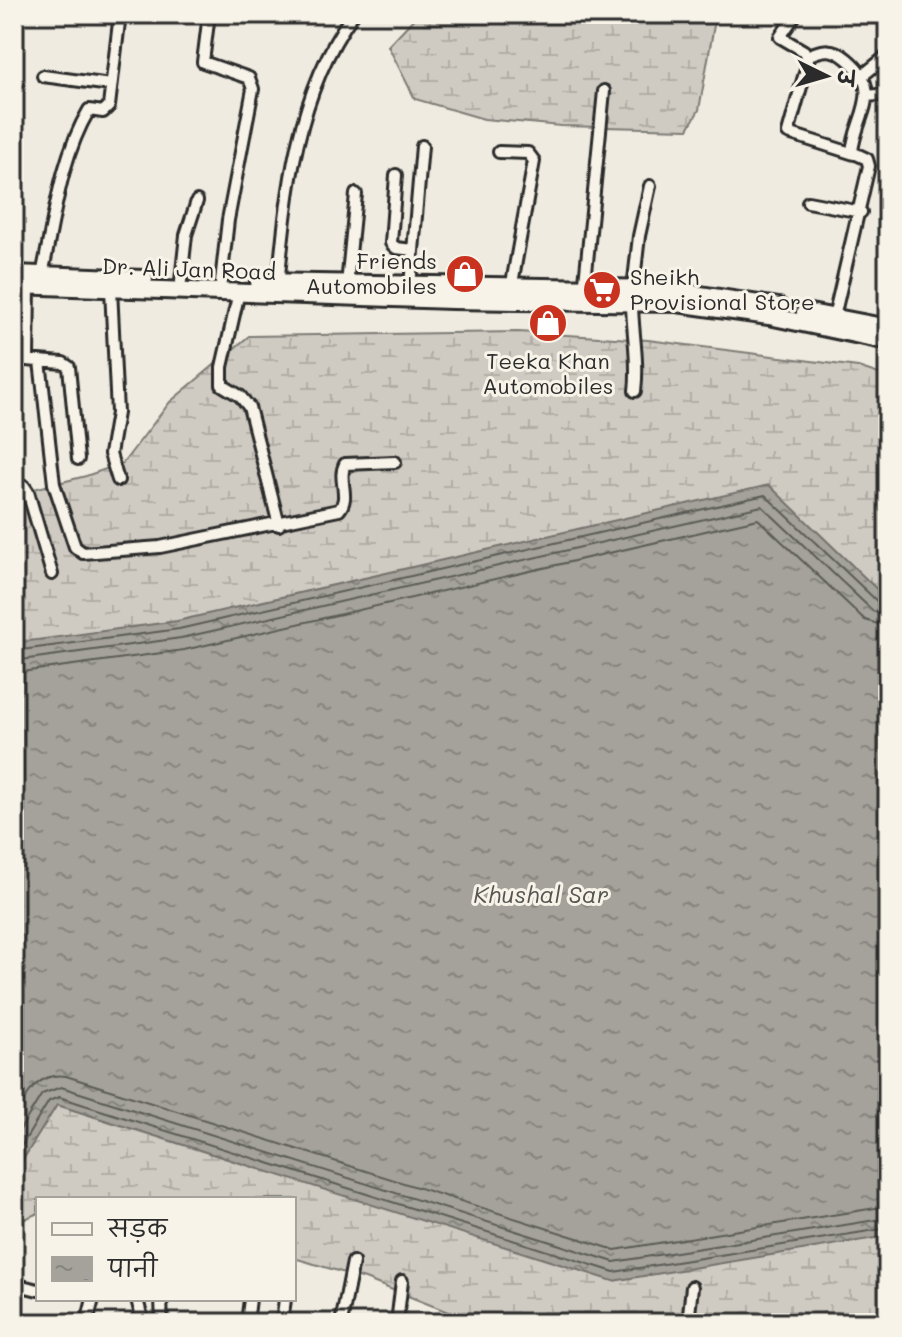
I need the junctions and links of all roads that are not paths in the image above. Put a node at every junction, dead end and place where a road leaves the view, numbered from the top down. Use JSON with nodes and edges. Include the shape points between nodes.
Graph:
{"nodes":[{"id":1,"x":120,"y":14,"type":"edge"},
{"id":2,"x":209,"y":14,"type":"edge"},
{"id":3,"x":353,"y":14,"type":"edge"},
{"id":4,"x":796,"y":14,"type":"edge"},
{"id":5,"x":888,"y":55,"type":"edge"},
{"id":6,"x":807,"y":56,"type":"junction"},
{"id":7,"x":43,"y":76,"type":"dead end"},
{"id":8,"x":862,"y":76,"type":"junction"},
{"id":9,"x":111,"y":85,"type":"junction"},
{"id":10,"x":604,"y":91,"type":"dead end"},
{"id":11,"x":888,"y":94,"type":"edge"},
{"id":12,"x":867,"y":96,"type":"junction"},
{"id":13,"x":422,"y":146,"type":"dead end"},
{"id":14,"x":499,"y":152,"type":"dead end"},
{"id":15,"x":854,"y":154,"type":"junction"},
{"id":16,"x":396,"y":175,"type":"dead end"},
{"id":17,"x":650,"y":186,"type":"dead end"},
{"id":18,"x":356,"y":194,"type":"dead end"},
{"id":19,"x":197,"y":201,"type":"dead end"},
{"id":20,"x":808,"y":202,"type":"dead end"},
{"id":21,"x":861,"y":212,"type":"junction"},
{"id":22,"x":413,"y":250,"type":"junction"},
{"id":23,"x":14,"y":274,"type":"edge"},
{"id":24,"x":181,"y":281,"type":"junction"},
{"id":25,"x":28,"y":282,"type":"edge"},
{"id":26,"x":214,"y":285,"type":"junction"},
{"id":27,"x":347,"y":285,"type":"junction"},
{"id":28,"x":410,"y":286,"type":"junction"},
{"id":29,"x":278,"y":288,"type":"junction"},
{"id":30,"x":111,"y":289,"type":"junction"},
{"id":31,"x":511,"y":289,"type":"junction"},
{"id":32,"x":239,"y":292,"type":"junction"},
{"id":33,"x":490,"y":295,"type":"junction"},
{"id":34,"x":632,"y":295,"type":"junction"},
{"id":35,"x":584,"y":296,"type":"junction"},
{"id":36,"x":834,"y":317,"type":"junction"},
{"id":37,"x":813,"y":319,"type":"junction"},
{"id":38,"x":888,"y":328,"type":"edge"},
{"id":39,"x":888,"y":341,"type":"edge"},
{"id":40,"x":14,"y":359,"type":"edge"},
{"id":41,"x":34,"y":360,"type":"junction"},
{"id":42,"x":635,"y":391,"type":"dead end"},
{"id":43,"x":78,"y":459,"type":"dead end"},
{"id":44,"x":395,"y":462,"type":"dead end"},
{"id":45,"x":118,"y":480,"type":"dead end"},
{"id":46,"x":14,"y":483,"type":"edge"},
{"id":47,"x":279,"y":525,"type":"junction"},
{"id":48,"x":52,"y":574,"type":"dead end"},
{"id":49,"x":353,"y":1262,"type":"dead end"},
{"id":50,"x":402,"y":1281,"type":"dead end"},
{"id":51,"x":14,"y":1284,"type":"edge"},
{"id":52,"x":692,"y":1287,"type":"dead end"},
{"id":53,"x":36,"y":1290,"type":"edge"},
{"id":54,"x":92,"y":1301,"type":"edge"},
{"id":55,"x":137,"y":1301,"type":"edge"},
{"id":56,"x":161,"y":1301,"type":"edge"},
{"id":57,"x":250,"y":1301,"type":"edge"},
{"id":58,"x":285,"y":1301,"type":"edge"},
{"id":59,"x":140,"y":1322,"type":"edge"},
{"id":60,"x":87,"y":1323,"type":"edge"},
{"id":61,"x":162,"y":1323,"type":"edge"},
{"id":62,"x":247,"y":1323,"type":"edge"},
{"id":63,"x":282,"y":1323,"type":"edge"},
{"id":64,"x":341,"y":1323,"type":"edge"},
{"id":65,"x":397,"y":1323,"type":"edge"},
{"id":66,"x":688,"y":1323,"type":"edge"}],
"edges":[{"from":1,"to":9,"type":"street"},
{"from":2,"to":26,"type":"street","via":[[203,62],[249,78],[253,89]]},
{"from":3,"to":29,"type":"street","via":[[326,58],[302,119]]},
{"from":4,"to":6,"type":"street","via":[[780,37]]},
{"from":5,"to":8,"type":"street"},
{"from":6,"to":8,"type":"street","via":[[836,51]]},
{"from":6,"to":15,"type":"street","via":[[788,133]]},
{"from":7,"to":9,"type":"street"},
{"from":8,"to":12,"type":"street"},
{"from":9,"to":25,"type":"street","via":[[107,110],[89,110],[76,136]]},
{"from":10,"to":35,"type":"street"},
{"from":11,"to":12,"type":"street"},
{"from":12,"to":15,"type":"street"},
{"from":13,"to":22,"type":"street"},
{"from":14,"to":31,"type":"street","via":[[528,153],[534,161]]},
{"from":15,"to":21,"type":"street","via":[[870,162]]},
{"from":16,"to":22,"type":"street","via":[[391,243]]},
{"from":17,"to":34,"type":"street"},
{"from":18,"to":27,"type":"street"},
{"from":19,"to":24,"type":"street","via":[[186,235]]},
{"from":20,"to":21,"type":"street"},
{"from":21,"to":36,"type":"street"},
{"from":22,"to":28,"type":"street"},
{"from":23,"to":25,"type":"main road","name":"Dr. Ali Jan Road"},
{"from":24,"to":25,"type":"main road","name":"Dr. Ali Jan Road"},
{"from":24,"to":26,"type":"main road","name":"Dr. Ali Jan Road"},
{"from":25,"to":30,"type":"main road","name":"Dr. Ali Jan Road"},
{"from":25,"to":41,"type":"street"},
{"from":26,"to":29,"type":"main road","name":"Dr. Ali Jan Road"},
{"from":26,"to":30,"type":"main road","name":"Dr. Ali Jan Road"},
{"from":26,"to":32,"type":"main road","name":"Dr. Ali Jan Road"},
{"from":27,"to":28,"type":"main road","name":"Dr. Ali Jan Road"},
{"from":27,"to":29,"type":"main road","name":"Dr. Ali Jan Road"},
{"from":28,"to":33,"type":"main road","name":"Dr. Ali Jan Road"},
{"from":29,"to":32,"type":"main road","name":"Dr. Ali Jan Road"},
{"from":29,"to":33,"type":"main road","name":"Dr. Ali Jan Road"},
{"from":30,"to":45,"type":"street","via":[[117,413],[110,454]]},
{"from":31,"to":33,"type":"main road","name":"Dr. Ali Jan Road"},
{"from":31,"to":35,"type":"main road","name":"Dr. Ali Jan Road"},
{"from":32,"to":47,"type":"street","via":[[222,385],[249,407]]},
{"from":33,"to":35,"type":"main road","name":"Dr. Ali Jan Road"},
{"from":34,"to":35,"type":"main road","name":"Dr. Ali Jan Road"},
{"from":34,"to":37,"type":"main road","name":"Dr. Ali Jan Road","via":[[677,296]]},
{"from":34,"to":42,"type":"street"},
{"from":36,"to":37,"type":"main road","name":"Dr. Ali Jan Road"},
{"from":36,"to":38,"type":"main road","name":"Dr. Ali Jan Road"},
{"from":37,"to":39,"type":"main road","name":"Dr. Ali Jan Road"},
{"from":40,"to":41,"type":"street"},
{"from":41,"to":43,"type":"street","via":[[69,367]]},
{"from":41,"to":47,"type":"street","via":[[54,484],[78,551],[160,547]]},
{"from":44,"to":47,"type":"street","via":[[345,464],[343,506]]},
{"from":46,"to":48,"type":"street","via":[[28,492]]},
{"from":49,"to":64,"type":"street"},
{"from":50,"to":65,"type":"street"},
{"from":51,"to":53,"type":"street"},
{"from":52,"to":66,"type":"street"},
{"from":54,"to":60,"type":"street"},
{"from":55,"to":59,"type":"street"},
{"from":56,"to":61,"type":"street"},
{"from":57,"to":62,"type":"street"},
{"from":58,"to":63,"type":"street"}]}
